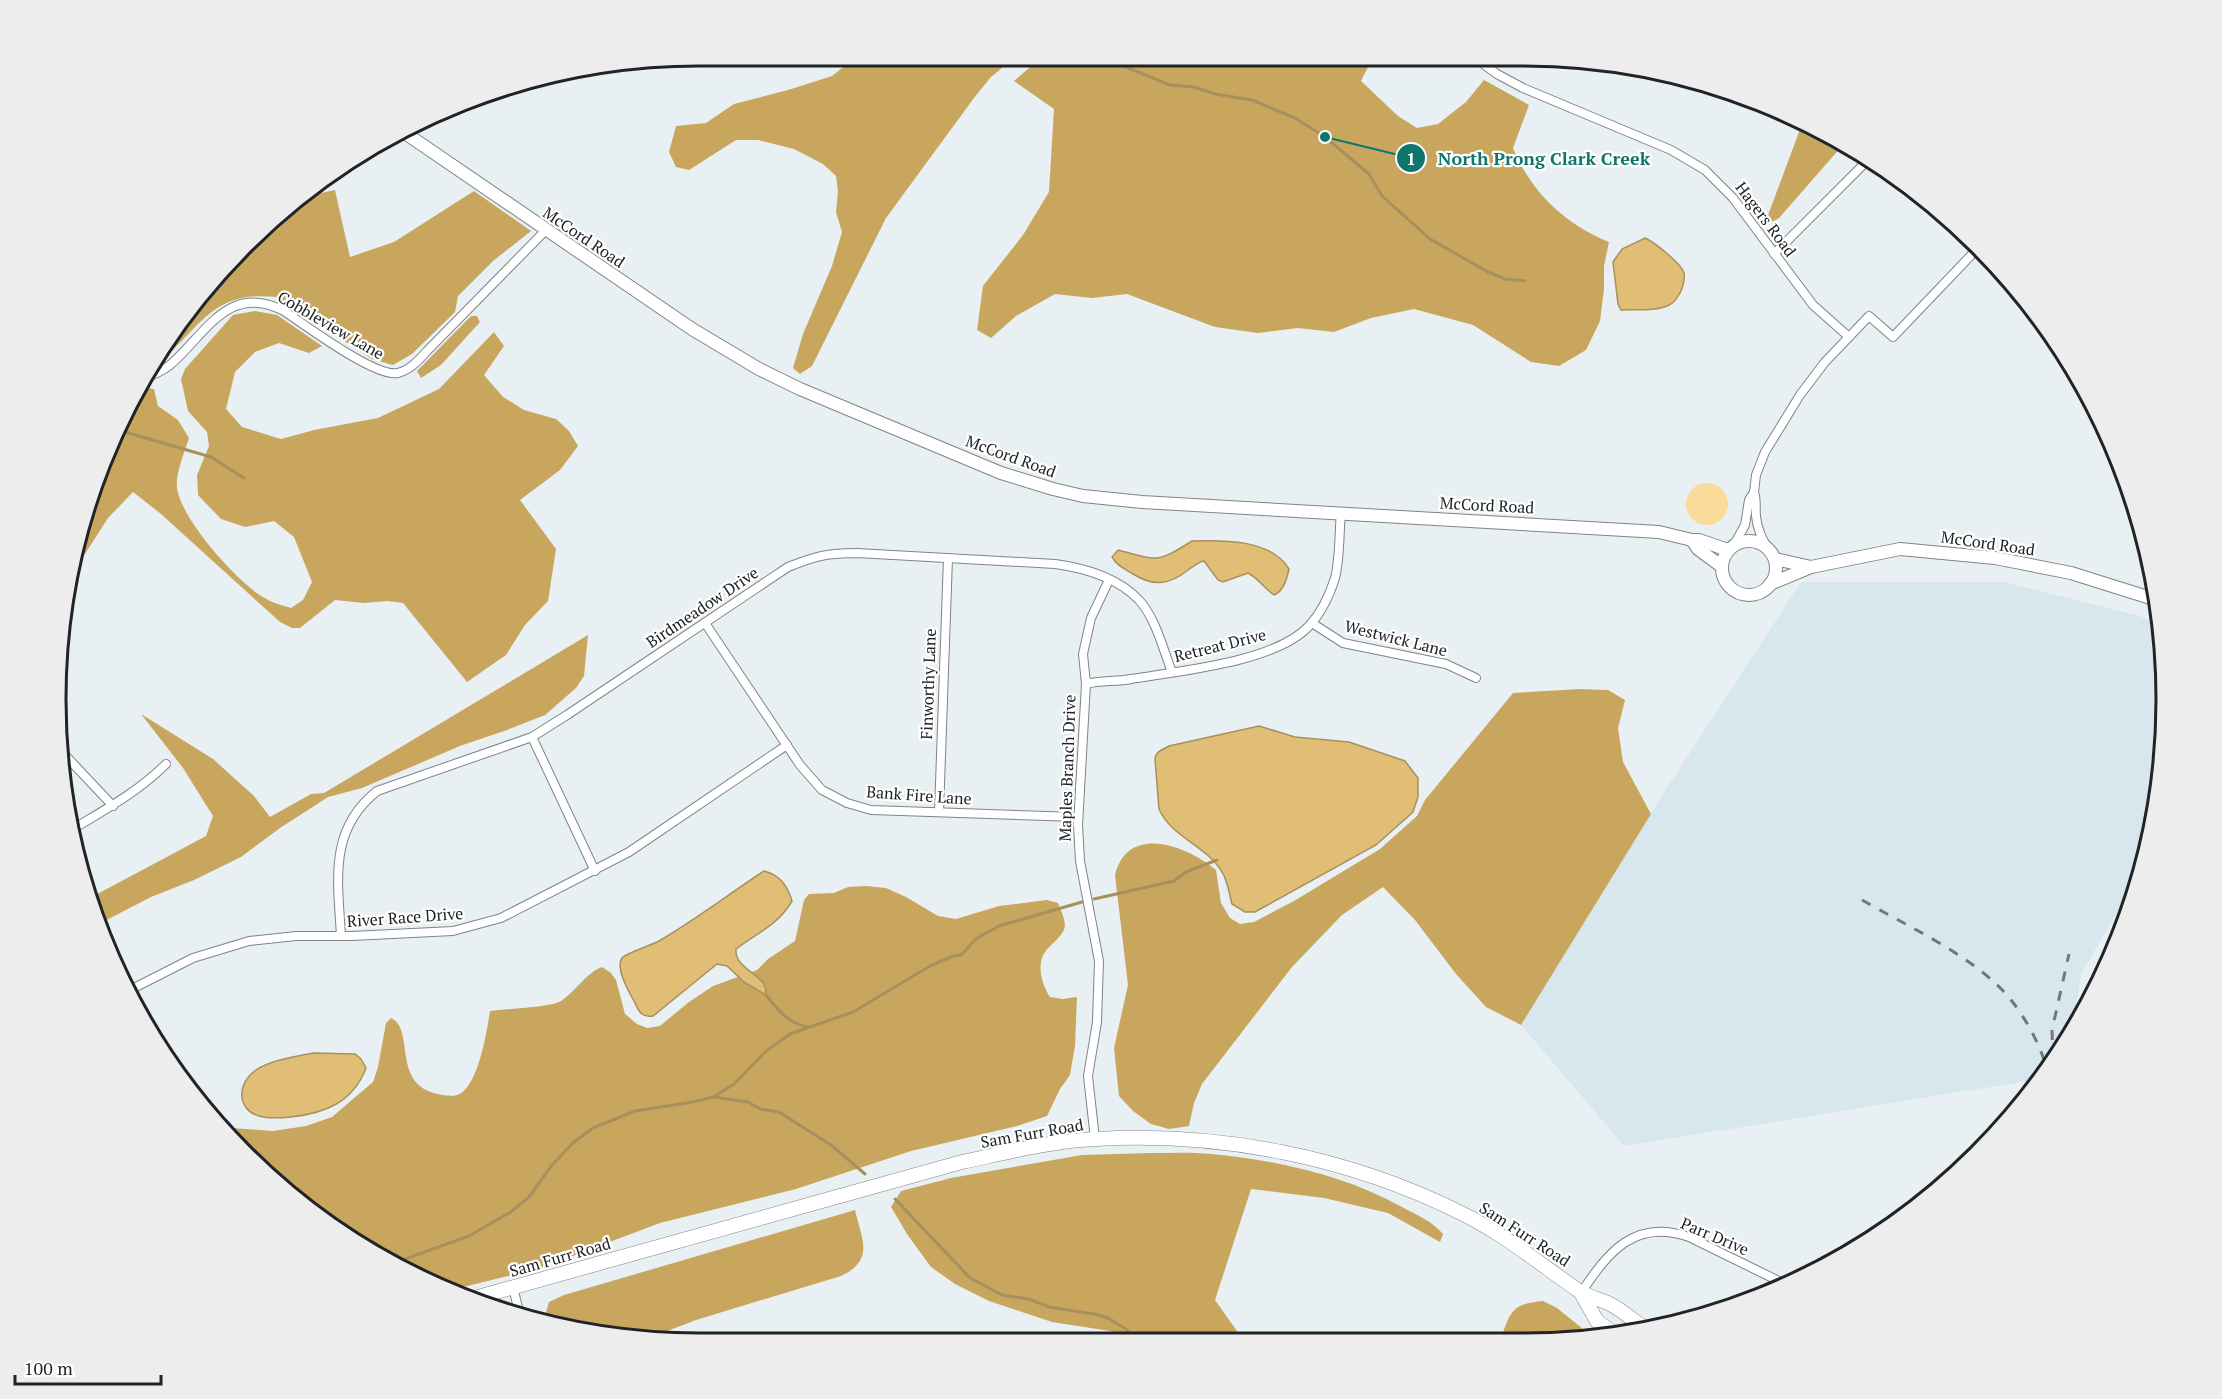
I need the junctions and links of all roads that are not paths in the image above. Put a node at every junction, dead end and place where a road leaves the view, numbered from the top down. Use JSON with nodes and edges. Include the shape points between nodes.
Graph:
{"nodes":[{"id":1,"x":1486,"y":66,"type":"edge"},
{"id":2,"x":410,"y":136,"type":"edge"},
{"id":3,"x":1862,"y":166,"type":"edge"},
{"id":4,"x":546,"y":230,"type":"junction"},
{"id":5,"x":1774,"y":254,"type":"junction"},
{"id":6,"x":1972,"y":254,"type":"edge"},
{"id":7,"x":1849,"y":337,"type":"junction"},
{"id":8,"x":157,"y":373,"type":"edge"},
{"id":9,"x":1754,"y":492,"type":"junction"},
{"id":10,"x":1341,"y":513,"type":"junction"},
{"id":11,"x":1692,"y":540,"type":"junction"},
{"id":12,"x":1731,"y":548,"type":"junction"},
{"id":13,"x":1772,"y":554,"type":"junction"},
{"id":14,"x":948,"y":558,"type":"junction"},
{"id":15,"x":1721,"y":566,"type":"junction"},
{"id":16,"x":1811,"y":567,"type":"junction"},
{"id":17,"x":1109,"y":580,"type":"junction"},
{"id":18,"x":1770,"y":584,"type":"junction"},
{"id":19,"x":2148,"y":597,"type":"edge"},
{"id":20,"x":705,"y":623,"type":"junction"},
{"id":21,"x":1312,"y":623,"type":"junction"},
{"id":22,"x":1172,"y":672,"type":"junction"},
{"id":23,"x":1476,"y":678,"type":"dead end"},
{"id":24,"x":1086,"y":684,"type":"junction"},
{"id":25,"x":531,"y":737,"type":"junction"},
{"id":26,"x":787,"y":745,"type":"junction"},
{"id":27,"x":69,"y":759,"type":"edge"},
{"id":28,"x":166,"y":764,"type":"dead end"},
{"id":29,"x":113,"y":806,"type":"junction"},
{"id":30,"x":939,"y":812,"type":"junction"},
{"id":31,"x":1078,"y":817,"type":"junction"},
{"id":32,"x":79,"y":826,"type":"edge"},
{"id":33,"x":595,"y":870,"type":"junction"},
{"id":34,"x":341,"y":936,"type":"junction"},
{"id":35,"x":135,"y":987,"type":"edge"},
{"id":36,"x":1095,"y":1139,"type":"junction"},
{"id":37,"x":1776,"y":1280,"type":"edge"},
{"id":38,"x":513,"y":1287,"type":"junction"},
{"id":39,"x":1581,"y":1293,"type":"junction"},
{"id":40,"x":485,"y":1295,"type":"edge"},
{"id":41,"x":517,"y":1305,"type":"edge"},
{"id":42,"x":1636,"y":1323,"type":"edge"},
{"id":43,"x":1606,"y":1328,"type":"edge"}],
"edges":[{"from":1,"to":5,"type":"street","name":"Hagers Road","via":[[1522,88],[1697,164],[1733,198]]},
{"from":2,"to":4,"type":"street","name":"McCord Road"},
{"from":3,"to":5,"type":"street"},
{"from":4,"to":8,"type":"street","name":"Cobbleview Lane","via":[[404,371],[391,374],[373,368],[284,311],[252,302],[220,314]]},
{"from":4,"to":10,"type":"street","name":"McCord Road","via":[[692,329],[759,369],[1001,472],[1053,489],[1100,498]]},
{"from":5,"to":7,"type":"street","name":"Hagers Road","via":[[1813,305]]},
{"from":6,"to":7,"type":"street","via":[[1893,337],[1869,316]]},
{"from":7,"to":9,"type":"street","via":[[1825,362],[1783,422],[1765,452]]},
{"from":9,"to":12,"type":"street","via":[[1744,525]]},
{"from":9,"to":13,"type":"street","via":[[1758,532]]},
{"from":10,"to":11,"type":"street","name":"McCord Road","via":[[1659,532]]},
{"from":10,"to":21,"type":"street","name":"Retreat Drive","via":[[1336,576]]},
{"from":11,"to":12,"type":"street","name":"McCord Road"},
{"from":11,"to":15,"type":"street","name":"McCord Road"},
{"from":12,"to":13,"type":"street","name":"McCord Road","via":[[1755,542]]},
{"from":12,"to":15,"type":"street"},
{"from":13,"to":16,"type":"street","name":"McCord Road"},
{"from":13,"to":18,"type":"street","via":[[1775,570]]},
{"from":14,"to":17,"type":"street","name":"Birdmeadow Drive","via":[[1055,564],[1083,568]]},
{"from":14,"to":20,"type":"street","name":"Birdmeadow Drive","via":[[827,554],[788,567]]},
{"from":14,"to":30,"type":"street","name":"Finworthy Lane"},
{"from":15,"to":18,"type":"street","name":"McCord Road","via":[[1725,583],[1742,593],[1758,593]]},
{"from":16,"to":18,"type":"street","name":"McCord Road"},
{"from":16,"to":19,"type":"street","name":"McCord Road","via":[[1900,549],[1995,558],[2071,573]]},
{"from":17,"to":22,"type":"street","name":"Birdmeadow Drive","via":[[1140,601],[1155,626]]},
{"from":17,"to":24,"type":"street","name":"Maples Branch Drive","via":[[1086,634]]},
{"from":20,"to":25,"type":"street","name":"Birdmeadow Drive"},
{"from":20,"to":26,"type":"street","name":"Bank Fire Lane"},
{"from":21,"to":22,"type":"street","name":"Retreat Drive","via":[[1289,641],[1265,652]]},
{"from":21,"to":23,"type":"street","name":"Westwick Lane","via":[[1343,643],[1446,664]]},
{"from":22,"to":24,"type":"street","name":"Retreat Drive"},
{"from":24,"to":31,"type":"street","name":"Maples Branch Drive"},
{"from":25,"to":33,"type":"street"},
{"from":25,"to":34,"type":"street","name":"Birdmeadow Drive","via":[[377,791],[365,801],[342,840],[337,867]]},
{"from":26,"to":30,"type":"street","name":"Bank Fire Lane","via":[[822,790],[847,803],[871,810]]},
{"from":26,"to":33,"type":"street","name":"River Race Drive","via":[[629,852]]},
{"from":27,"to":29,"type":"street"},
{"from":28,"to":29,"type":"street","via":[[141,788]]},
{"from":29,"to":32,"type":"street"},
{"from":30,"to":31,"type":"street","name":"Bank Fire Lane"},
{"from":31,"to":36,"type":"street","name":"Maples Branch Drive","via":[[1080,861],[1099,961],[1088,1076]]},
{"from":33,"to":34,"type":"street","name":"River Race Drive","via":[[501,918],[453,932]]},
{"from":34,"to":35,"type":"street","name":"River Race Drive","via":[[249,941],[193,958]]},
{"from":36,"to":38,"type":"main road","name":"Sam Furr Road","via":[[962,1162]]},
{"from":36,"to":39,"type":"main road","name":"Sam Furr Road","via":[[1220,1143],[1278,1151],[1355,1170],[1463,1214],[1522,1249]]},
{"from":37,"to":39,"type":"street","name":"Parr Drive","via":[[1689,1237],[1659,1232],[1634,1238],[1616,1248],[1598,1266]]},
{"from":38,"to":40,"type":"main road","name":"Sam Furr Road"},
{"from":38,"to":41,"type":"street"},
{"from":39,"to":42,"type":"main road","name":"Sam Furr Road","via":[[1610,1304]]},
{"from":39,"to":43,"type":"main road","name":"Sam Furr Road","via":[[1597,1321]]}]}
